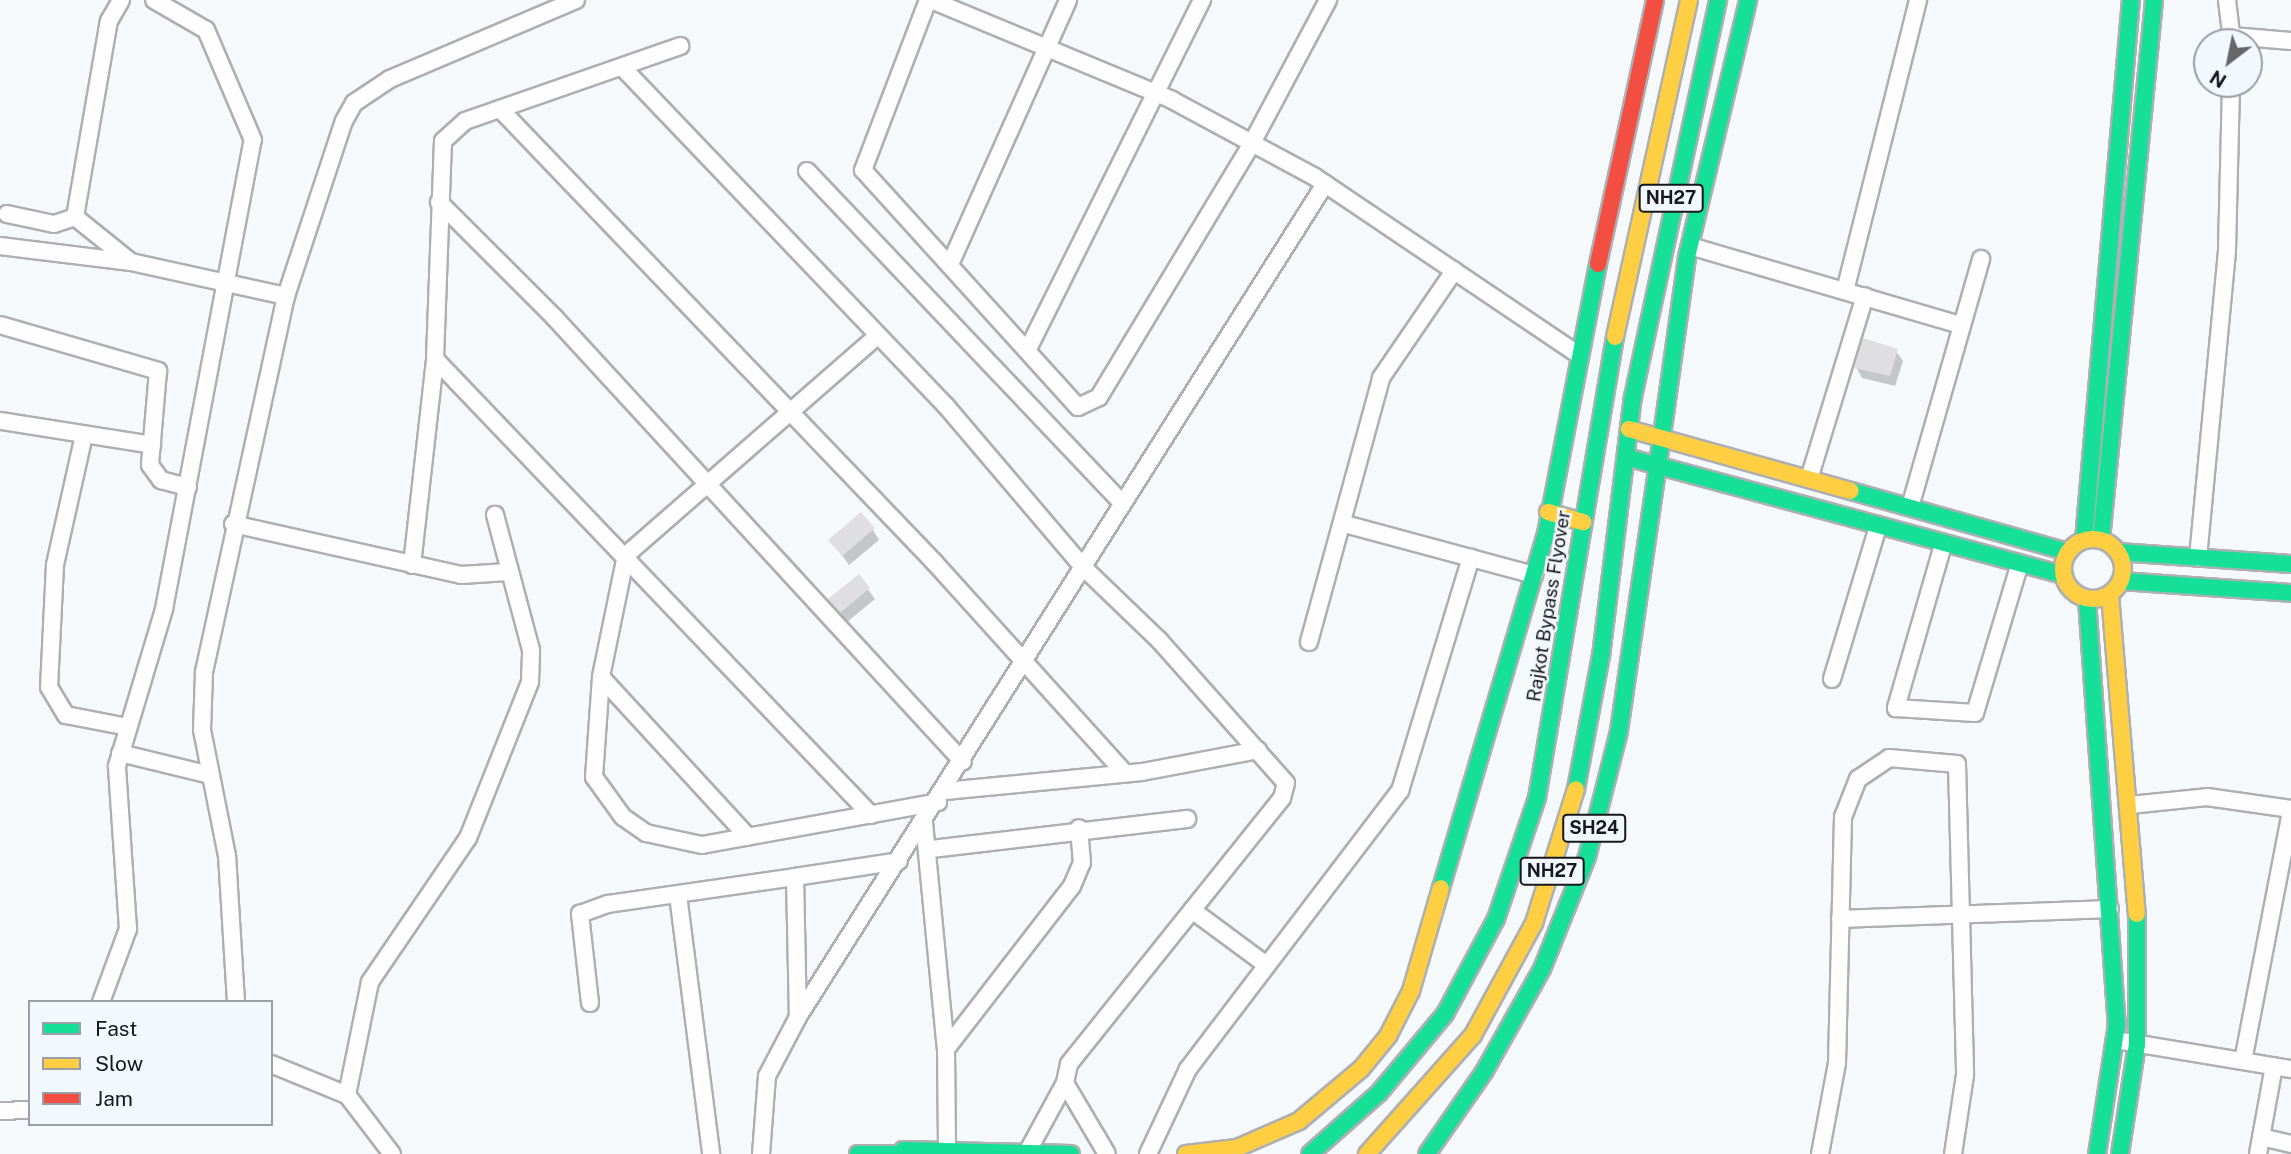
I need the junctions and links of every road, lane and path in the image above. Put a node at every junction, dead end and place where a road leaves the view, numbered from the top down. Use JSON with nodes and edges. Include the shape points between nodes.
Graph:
{"nodes":[{"id":1,"x":121,"y":0,"type":"edge"},
{"id":2,"x":155,"y":0,"type":"edge"},
{"id":3,"x":576,"y":0,"type":"edge"},
{"id":4,"x":929,"y":0,"type":"edge"},
{"id":5,"x":1068,"y":0,"type":"edge"},
{"id":6,"x":1202,"y":0,"type":"edge"},
{"id":7,"x":1328,"y":0,"type":"edge"},
{"id":8,"x":1655,"y":0,"type":"edge"},
{"id":9,"x":1689,"y":0,"type":"edge"},
{"id":10,"x":1718,"y":0,"type":"edge"},
{"id":11,"x":1748,"y":0,"type":"edge"},
{"id":12,"x":1918,"y":0,"type":"edge"},
{"id":13,"x":2131,"y":0,"type":"edge"},
{"id":14,"x":2154,"y":0,"type":"edge"},
{"id":15,"x":2227,"y":0,"type":"edge"},
{"id":16,"x":2231,"y":28,"type":"edge"},
{"id":17,"x":2263,"y":40,"type":"edge"},
{"id":18,"x":2291,"y":41,"type":"edge"},
{"id":19,"x":680,"y":46,"type":"dead end"},
{"id":20,"x":1047,"y":48,"type":"junction"},
{"id":21,"x":624,"y":69,"type":"junction"},
{"id":22,"x":1157,"y":94,"type":"junction"},
{"id":23,"x":2231,"y":98,"type":"edge"},
{"id":24,"x":500,"y":109,"type":"junction"},
{"id":25,"x":1252,"y":143,"type":"junction"},
{"id":26,"x":807,"y":171,"type":"dead end"},
{"id":27,"x":1325,"y":184,"type":"junction"},
{"id":28,"x":439,"y":202,"type":"junction"},
{"id":29,"x":7,"y":214,"type":"dead end"},
{"id":30,"x":75,"y":217,"type":"junction"},
{"id":31,"x":0,"y":246,"type":"edge"},
{"id":32,"x":1690,"y":246,"type":"junction"},
{"id":33,"x":1981,"y":259,"type":"dead end"},
{"id":34,"x":131,"y":262,"type":"junction"},
{"id":35,"x":951,"y":262,"type":"junction"},
{"id":36,"x":1454,"y":271,"type":"junction"},
{"id":37,"x":225,"y":287,"type":"junction"},
{"id":38,"x":1845,"y":290,"type":"junction"},
{"id":39,"x":286,"y":296,"type":"junction"},
{"id":40,"x":1865,"y":296,"type":"junction"},
{"id":41,"x":0,"y":325,"type":"edge"},
{"id":42,"x":1961,"y":325,"type":"junction"},
{"id":43,"x":876,"y":337,"type":"junction"},
{"id":44,"x":1028,"y":349,"type":"junction"},
{"id":45,"x":1577,"y":354,"type":"junction"},
{"id":46,"x":435,"y":359,"type":"junction"},
{"id":47,"x":788,"y":414,"type":"junction"},
{"id":48,"x":1,"y":421,"type":"edge"},
{"id":49,"x":1629,"y":429,"type":"junction"},
{"id":50,"x":83,"y":435,"type":"junction"},
{"id":51,"x":1660,"y":438,"type":"junction"},
{"id":52,"x":152,"y":445,"type":"junction"},
{"id":53,"x":1626,"y":457,"type":"junction"},
{"id":54,"x":1658,"y":464,"type":"junction"},
{"id":55,"x":1809,"y":480,"type":"junction"},
{"id":56,"x":706,"y":483,"type":"junction"},
{"id":57,"x":188,"y":486,"type":"junction"},
{"id":58,"x":1122,"y":503,"type":"junction"},
{"id":59,"x":1910,"y":507,"type":"junction"},
{"id":60,"x":1548,"y":512,"type":"junction"},
{"id":61,"x":495,"y":515,"type":"dead end"},
{"id":62,"x":1584,"y":522,"type":"junction"},
{"id":63,"x":233,"y":524,"type":"junction"},
{"id":64,"x":1345,"y":524,"type":"junction"},
{"id":65,"x":1878,"y":527,"type":"junction"},
{"id":66,"x":2093,"y":540,"type":"junction"},
{"id":67,"x":1943,"y":545,"type":"junction"},
{"id":68,"x":2068,"y":552,"type":"junction"},
{"id":69,"x":2118,"y":552,"type":"junction"},
{"id":70,"x":626,"y":555,"type":"junction"},
{"id":71,"x":1471,"y":558,"type":"junction"},
{"id":72,"x":2198,"y":558,"type":"junction"},
{"id":73,"x":2291,"y":564,"type":"edge"},
{"id":74,"x":412,"y":565,"type":"junction"},
{"id":75,"x":1082,"y":566,"type":"junction"},
{"id":76,"x":2020,"y":566,"type":"junction"},
{"id":77,"x":508,"y":572,"type":"junction"},
{"id":78,"x":1534,"y":575,"type":"junction"},
{"id":79,"x":2064,"y":575,"type":"junction"},
{"id":80,"x":2121,"y":581,"type":"junction"},
{"id":81,"x":2291,"y":593,"type":"edge"},
{"id":82,"x":2110,"y":595,"type":"junction"},
{"id":83,"x":2087,"y":599,"type":"junction"},
{"id":84,"x":1309,"y":642,"type":"dead end"},
{"id":85,"x":1022,"y":659,"type":"junction"},
{"id":86,"x":601,"y":677,"type":"junction"},
{"id":87,"x":1832,"y":679,"type":"dead end"},
{"id":88,"x":128,"y":727,"type":"junction"},
{"id":89,"x":1258,"y":750,"type":"junction"},
{"id":90,"x":120,"y":753,"type":"junction"},
{"id":91,"x":963,"y":762,"type":"junction"},
{"id":92,"x":1125,"y":773,"type":"junction"},
{"id":93,"x":210,"y":775,"type":"junction"},
{"id":94,"x":941,"y":797,"type":"junction"},
{"id":95,"x":2130,"y":805,"type":"junction"},
{"id":96,"x":2291,"y":810,"type":"edge"},
{"id":97,"x":871,"y":815,"type":"junction"},
{"id":98,"x":1188,"y":819,"type":"dead end"},
{"id":99,"x":924,"y":822,"type":"junction"},
{"id":100,"x":1079,"y":828,"type":"junction"},
{"id":101,"x":748,"y":837,"type":"junction"},
{"id":102,"x":931,"y":849,"type":"junction"},
{"id":103,"x":899,"y":860,"type":"junction"},
{"id":104,"x":795,"y":877,"type":"junction"},
{"id":105,"x":678,"y":895,"type":"junction"},
{"id":106,"x":2110,"y":909,"type":"junction"},
{"id":107,"x":1192,"y":910,"type":"junction"},
{"id":108,"x":1965,"y":912,"type":"junction"},
{"id":109,"x":1840,"y":919,"type":"junction"},
{"id":110,"x":1265,"y":964,"type":"junction"},
{"id":111,"x":102,"y":1000,"type":"edge"},
{"id":112,"x":236,"y":1000,"type":"edge"},
{"id":113,"x":590,"y":1003,"type":"dead end"},
{"id":114,"x":798,"y":1017,"type":"junction"},
{"id":115,"x":2115,"y":1040,"type":"junction"},
{"id":116,"x":2137,"y":1044,"type":"junction"},
{"id":117,"x":946,"y":1049,"type":"junction"},
{"id":118,"x":2243,"y":1061,"type":"junction"},
{"id":119,"x":273,"y":1065,"type":"edge"},
{"id":120,"x":2274,"y":1066,"type":"junction"},
{"id":121,"x":2291,"y":1069,"type":"edge"},
{"id":122,"x":1065,"y":1083,"type":"junction"},
{"id":123,"x":347,"y":1095,"type":"junction"},
{"id":124,"x":28,"y":1110,"type":"edge"},
{"id":125,"x":0,"y":1111,"type":"edge"},
{"id":126,"x":2261,"y":1137,"type":"junction"},
{"id":127,"x":2291,"y":1144,"type":"edge"},
{"id":128,"x":947,"y":1147,"type":"junction"},
{"id":129,"x":1029,"y":1149,"type":"junction"},
{"id":130,"x":908,"y":1152,"type":"edge"},
{"id":131,"x":392,"y":1154,"type":"edge"},
{"id":132,"x":710,"y":1154,"type":"edge"},
{"id":133,"x":761,"y":1154,"type":"edge"},
{"id":134,"x":858,"y":1154,"type":"edge"},
{"id":135,"x":1071,"y":1154,"type":"edge"},
{"id":136,"x":1107,"y":1154,"type":"edge"},
{"id":137,"x":1148,"y":1154,"type":"edge"},
{"id":138,"x":1186,"y":1154,"type":"edge"},
{"id":139,"x":1310,"y":1154,"type":"edge"},
{"id":140,"x":1367,"y":1154,"type":"edge"},
{"id":141,"x":1427,"y":1154,"type":"edge"},
{"id":142,"x":1820,"y":1154,"type":"edge"},
{"id":143,"x":1953,"y":1154,"type":"edge"},
{"id":144,"x":2097,"y":1154,"type":"edge"},
{"id":145,"x":2120,"y":1154,"type":"edge"},
{"id":146,"x":2258,"y":1154,"type":"edge"}],
"edges":[{"from":1,"to":30,"type":"street","via":[[108,22]]},
{"from":2,"to":37,"type":"street","via":[[206,30],[253,140]]},
{"from":3,"to":39,"type":"street","via":[[390,79],[354,103]]},
{"from":4,"to":20,"type":"street"},
{"from":4,"to":35,"type":"street","via":[[863,170]]},
{"from":5,"to":20,"type":"street"},
{"from":6,"to":22,"type":"street"},
{"from":7,"to":25,"type":"street"},
{"from":8,"to":45,"type":"main road"},
{"from":9,"to":62,"type":"main road","name":"Rajkot Bypass Flyover","number":"NH27","via":[[1625,278]]},
{"from":10,"to":49,"type":"main road","number":"NH27","via":[[1671,197]]},
{"from":11,"to":32,"type":"main road"},
{"from":12,"to":38,"type":"street"},
{"from":13,"to":66,"type":"main road"},
{"from":14,"to":66,"type":"main road"},
{"from":15,"to":16,"type":"street"},
{"from":17,"to":18,"type":"street"},
{"from":19,"to":21,"type":"street"},
{"from":20,"to":22,"type":"street"},
{"from":20,"to":35,"type":"street"},
{"from":21,"to":24,"type":"street"},
{"from":21,"to":43,"type":"street","via":[[702,145]]},
{"from":22,"to":25,"type":"street"},
{"from":22,"to":44,"type":"street"},
{"from":23,"to":72,"type":"street","via":[[2227,250]]},
{"from":24,"to":28,"type":"street","via":[[449,132],[441,153]]},
{"from":24,"to":47,"type":"street"},
{"from":25,"to":27,"type":"street"},
{"from":25,"to":44,"type":"street","via":[[1099,397],[1078,407]]},
{"from":26,"to":58,"type":"street"},
{"from":27,"to":36,"type":"street"},
{"from":27,"to":58,"type":"street"},
{"from":28,"to":46,"type":"street"},
{"from":28,"to":56,"type":"street"},
{"from":29,"to":30,"type":"street","via":[[54,224]]},
{"from":30,"to":34,"type":"street"},
{"from":31,"to":34,"type":"street"},
{"from":32,"to":38,"type":"street"},
{"from":32,"to":51,"type":"main road"},
{"from":33,"to":42,"type":"street"},
{"from":34,"to":37,"type":"street"},
{"from":35,"to":44,"type":"street"},
{"from":36,"to":45,"type":"street"},
{"from":36,"to":64,"type":"street","via":[[1381,378]]},
{"from":37,"to":39,"type":"street"},
{"from":37,"to":57,"type":"street"},
{"from":38,"to":40,"type":"street"},
{"from":39,"to":63,"type":"street"},
{"from":40,"to":42,"type":"street"},
{"from":40,"to":55,"type":"street"},
{"from":41,"to":52,"type":"street","via":[[151,365],[161,382]]},
{"from":42,"to":59,"type":"street"},
{"from":43,"to":47,"type":"street"},
{"from":43,"to":75,"type":"street","via":[[946,406]]},
{"from":45,"to":60,"type":"main road"},
{"from":46,"to":70,"type":"street"},
{"from":46,"to":74,"type":"street"},
{"from":47,"to":56,"type":"street"},
{"from":47,"to":85,"type":"street"},
{"from":48,"to":50,"type":"street"},
{"from":49,"to":51,"type":"main road"},
{"from":49,"to":53,"type":"main road","number":"NH27"},
{"from":50,"to":52,"type":"street"},
{"from":50,"to":88,"type":"street","via":[[55,565],[49,687],[66,715]]},
{"from":51,"to":54,"type":"main road"},
{"from":51,"to":55,"type":"main road"},
{"from":52,"to":57,"type":"street","via":[[153,473]]},
{"from":53,"to":54,"type":"main road"},
{"from":53,"to":140,"type":"main road","number":"NH27","via":[[1571,815],[1534,923],[1473,1035]]},
{"from":54,"to":65,"type":"main road"},
{"from":54,"to":141,"type":"main road","number":"SH24","via":[[1619,732],[1587,857],[1542,969],[1484,1072]]},
{"from":55,"to":59,"type":"main road"},
{"from":56,"to":70,"type":"street"},
{"from":56,"to":91,"type":"street"},
{"from":57,"to":88,"type":"street","via":[[164,609]]},
{"from":58,"to":75,"type":"street"},
{"from":59,"to":68,"type":"main road"},
{"from":60,"to":62,"type":"main road"},
{"from":60,"to":78,"type":"main road"},
{"from":61,"to":77,"type":"street"},
{"from":62,"to":139,"type":"main road","name":"Rajkot Bypass Flyover","number":"NH27","via":[[1537,798],[1496,919],[1446,1014],[1379,1093]]},
{"from":63,"to":74,"type":"street"},
{"from":63,"to":93,"type":"street","via":[[204,672],[202,730]]},
{"from":64,"to":71,"type":"street"},
{"from":64,"to":84,"type":"street"},
{"from":65,"to":67,"type":"main road"},
{"from":65,"to":87,"type":"street"},
{"from":66,"to":68,"type":"main road"},
{"from":66,"to":69,"type":"main road"},
{"from":67,"to":76,"type":"main road"},
{"from":67,"to":76,"type":"street","via":[[1896,708],[1975,713]]},
{"from":68,"to":79,"type":"main road"},
{"from":69,"to":72,"type":"main road"},
{"from":69,"to":80,"type":"main road"},
{"from":70,"to":86,"type":"street"},
{"from":70,"to":97,"type":"street"},
{"from":71,"to":78,"type":"street"},
{"from":71,"to":110,"type":"street","via":[[1400,791]]},
{"from":72,"to":73,"type":"main road"},
{"from":74,"to":77,"type":"street","via":[[461,575]]},
{"from":75,"to":85,"type":"street"},
{"from":75,"to":89,"type":"street"},
{"from":76,"to":79,"type":"main road"},
{"from":77,"to":123,"type":"street","via":[[531,650],[530,682],[468,838],[379,961]]},
{"from":78,"to":138,"type":"main road","via":[[1411,991],[1388,1036],[1361,1069],[1299,1121],[1237,1148]]},
{"from":79,"to":83,"type":"main road"},
{"from":80,"to":81,"type":"main road"},
{"from":80,"to":82,"type":"main road"},
{"from":82,"to":83,"type":"main road"},
{"from":82,"to":95,"type":"main road"},
{"from":83,"to":106,"type":"main road"},
{"from":85,"to":91,"type":"street"},
{"from":85,"to":92,"type":"street"},
{"from":86,"to":101,"type":"street"},
{"from":86,"to":101,"type":"street","via":[[594,777],[623,817],[672,843],[702,845]]},
{"from":88,"to":90,"type":"street"},
{"from":89,"to":92,"type":"street"},
{"from":89,"to":107,"type":"street","via":[[1286,791]]},
{"from":90,"to":93,"type":"street"},
{"from":90,"to":111,"type":"street","via":[[128,929]]},
{"from":91,"to":94,"type":"street"},
{"from":92,"to":94,"type":"street"},
{"from":93,"to":112,"type":"street","via":[[227,856]]},
{"from":94,"to":97,"type":"street"},
{"from":94,"to":99,"type":"street"},
{"from":95,"to":96,"type":"street","via":[[2207,797]]},
{"from":95,"to":116,"type":"main road","via":[[2140,954]]},
{"from":96,"to":118,"type":"street"},
{"from":97,"to":101,"type":"street"},
{"from":98,"to":100,"type":"street"},
{"from":99,"to":102,"type":"street"},
{"from":99,"to":103,"type":"street"},
{"from":100,"to":102,"type":"street"},
{"from":100,"to":117,"type":"street","via":[[1082,863],[1072,886]]},
{"from":102,"to":117,"type":"street"},
{"from":103,"to":104,"type":"street"},
{"from":103,"to":114,"type":"street"},
{"from":104,"to":105,"type":"street"},
{"from":104,"to":114,"type":"street"},
{"from":105,"to":113,"type":"street","via":[[580,914]]},
{"from":105,"to":132,"type":"street"},
{"from":106,"to":108,"type":"street"},
{"from":106,"to":115,"type":"main road"},
{"from":107,"to":110,"type":"street"},
{"from":107,"to":122,"type":"street","via":[[1069,1064]]},
{"from":108,"to":109,"type":"street"},
{"from":108,"to":109,"type":"street","via":[[1957,764],[1889,758],[1870,765],[1848,794]]},
{"from":108,"to":143,"type":"street","via":[[1965,1076]]},
{"from":109,"to":142,"type":"street","via":[[1837,1063]]},
{"from":110,"to":137,"type":"street","via":[[1188,1069]]},
{"from":114,"to":133,"type":"street","via":[[767,1076]]},
{"from":115,"to":116,"type":"street"},
{"from":115,"to":144,"type":"main road"},
{"from":116,"to":118,"type":"street"},
{"from":116,"to":145,"type":"main road"},
{"from":117,"to":128,"type":"street"},
{"from":118,"to":120,"type":"street"},
{"from":119,"to":123,"type":"street"},
{"from":120,"to":121,"type":"street"},
{"from":120,"to":126,"type":"street"},
{"from":122,"to":129,"type":"street"},
{"from":122,"to":136,"type":"street"},
{"from":123,"to":131,"type":"street"},
{"from":124,"to":125,"type":"street"},
{"from":126,"to":127,"type":"street"},
{"from":126,"to":146,"type":"street"},
{"from":128,"to":129,"type":"main road"},
{"from":128,"to":130,"type":"main road"},
{"from":129,"to":135,"type":"main road"},
{"from":130,"to":134,"type":"main road"}]}
